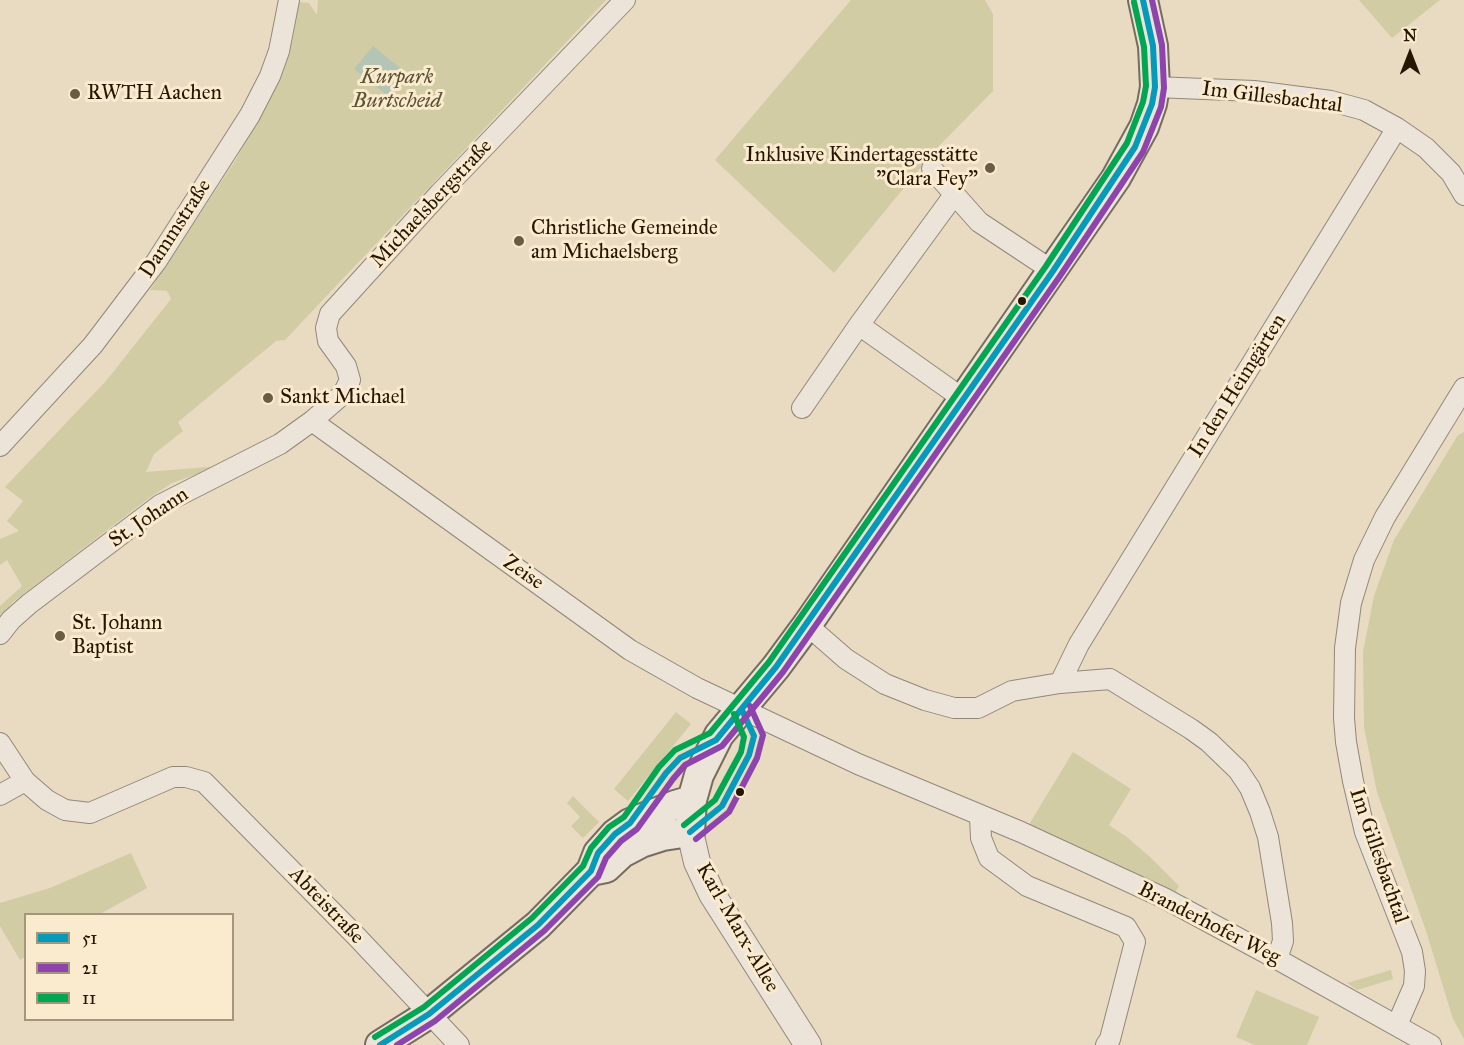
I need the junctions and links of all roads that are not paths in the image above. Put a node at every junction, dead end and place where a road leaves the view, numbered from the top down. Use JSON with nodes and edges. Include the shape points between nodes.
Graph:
{"nodes":[{"id":1,"x":290,"y":0,"type":"edge"},
{"id":2,"x":625,"y":0,"type":"edge"},
{"id":3,"x":1143,"y":0,"type":"edge"},
{"id":4,"x":1155,"y":87,"type":"junction"},
{"id":5,"x":1397,"y":128,"type":"junction"},
{"id":6,"x":932,"y":169,"type":"dead end"},
{"id":7,"x":954,"y":195,"type":"junction"},
{"id":8,"x":1464,"y":195,"type":"edge"},
{"id":9,"x":1053,"y":271,"type":"junction"},
{"id":10,"x":859,"y":325,"type":"junction"},
{"id":11,"x":1464,"y":388,"type":"edge"},
{"id":12,"x":963,"y":398,"type":"junction"},
{"id":13,"x":802,"y":408,"type":"dead end"},
{"id":14,"x":312,"y":421,"type":"junction"},
{"id":15,"x":7,"y":427,"type":"edge"},
{"id":16,"x":0,"y":446,"type":"edge"},
{"id":17,"x":807,"y":625,"type":"junction"},
{"id":18,"x":0,"y":634,"type":"edge"},
{"id":19,"x":1060,"y":683,"type":"junction"},
{"id":20,"x":742,"y":710,"type":"junction"},
{"id":21,"x":0,"y":743,"type":"edge"},
{"id":22,"x":26,"y":781,"type":"junction"},
{"id":23,"x":0,"y":795,"type":"edge"},
{"id":24,"x":692,"y":801,"type":"junction"},
{"id":25,"x":980,"y":817,"type":"junction"},
{"id":26,"x":690,"y":832,"type":"junction"},
{"id":27,"x":591,"y":871,"type":"junction"},
{"id":28,"x":1277,"y":958,"type":"junction"},
{"id":29,"x":429,"y":1014,"type":"junction"},
{"id":30,"x":1397,"y":1025,"type":"junction"},
{"id":31,"x":1113,"y":1043,"type":"edge"},
{"id":32,"x":380,"y":1045,"type":"edge"},
{"id":33,"x":459,"y":1045,"type":"edge"},
{"id":34,"x":808,"y":1045,"type":"edge"},
{"id":35,"x":1431,"y":1045,"type":"edge"}],
"edges":[{"from":1,"to":15,"type":"street","name":"Dammstraße","via":[[270,76],[250,115],[156,262],[60,382]]},
{"from":2,"to":14,"type":"street","name":"Michaelsbergstraße","via":[[330,314],[328,341],[346,366],[350,380],[343,394]]},
{"from":3,"to":4,"type":"main road","name":"Karl-Marx-Allee","via":[[1153,46]]},
{"from":4,"to":5,"type":"street","name":"Im Gillesbachtal","via":[[1254,91],[1330,101],[1364,110]]},
{"from":4,"to":9,"type":"main road","name":"Karl-Marx-Allee","via":[[1135,147]]},
{"from":5,"to":8,"type":"street","name":"Im Gillesbachtal","via":[[1426,148]]},
{"from":5,"to":19,"type":"street","name":"In den Heimgärten","via":[[1079,644]]},
{"from":6,"to":7,"type":"street"},
{"from":7,"to":9,"type":"street","via":[[979,222]]},
{"from":7,"to":10,"type":"street"},
{"from":9,"to":12,"type":"main road","name":"Karl-Marx-Allee"},
{"from":10,"to":12,"type":"street"},
{"from":10,"to":13,"type":"street"},
{"from":11,"to":30,"type":"street","name":"Im Gillesbachtal","via":[[1385,517],[1364,560],[1351,603],[1344,648],[1344,718],[1353,781],[1365,832],[1412,952],[1415,971],[1414,986]]},
{"from":12,"to":17,"type":"main road","name":"Karl-Marx-Allee"},
{"from":14,"to":18,"type":"street","name":"St. Johann","via":[[280,444],[160,505],[29,604]]},
{"from":14,"to":20,"type":"street","name":"Zeise","via":[[630,650]]},
{"from":15,"to":16,"type":"street","name":"Dammstraße"},
{"from":17,"to":19,"type":"street","via":[[856,666],[885,684],[954,708],[978,708],[1012,691]]},
{"from":17,"to":20,"type":"main road","name":"Karl-Marx-Allee"},
{"from":19,"to":28,"type":"street","via":[[1110,679],[1209,742],[1238,770],[1250,788],[1268,837],[1282,923],[1283,941]]},
{"from":20,"to":24,"type":"main road","name":"Karl-Marx-Allee","via":[[711,748]]},
{"from":20,"to":25,"type":"street","name":"Branderhofer Weg"},
{"from":21,"to":22,"type":"street"},
{"from":22,"to":23,"type":"street"},
{"from":22,"to":29,"type":"street","name":"Abteistraße","via":[[65,810],[90,813],[168,779],[186,777],[204,782]]},
{"from":24,"to":26,"type":"main road","name":"Karl-Marx-Allee"},
{"from":24,"to":27,"type":"main road","via":[[630,823],[598,853]]},
{"from":25,"to":28,"type":"street","name":"Branderhofer Weg","via":[[1164,898]]},
{"from":25,"to":31,"type":"street","name":"Branderhofer Weg","via":[[981,838],[989,858],[1027,885],[1126,927],[1136,942]]},
{"from":26,"to":27,"type":"main road","via":[[640,843],[606,868]]},
{"from":26,"to":34,"type":"street","name":"Karl-Marx-Allee","via":[[712,894]]},
{"from":27,"to":29,"type":"main road","via":[[538,925]]},
{"from":28,"to":30,"type":"street","name":"Branderhofer Weg"},
{"from":29,"to":32,"type":"main road"},
{"from":29,"to":33,"type":"street","name":"Abteistraße"},
{"from":30,"to":35,"type":"street","name":"Branderhofer Weg"}]}
